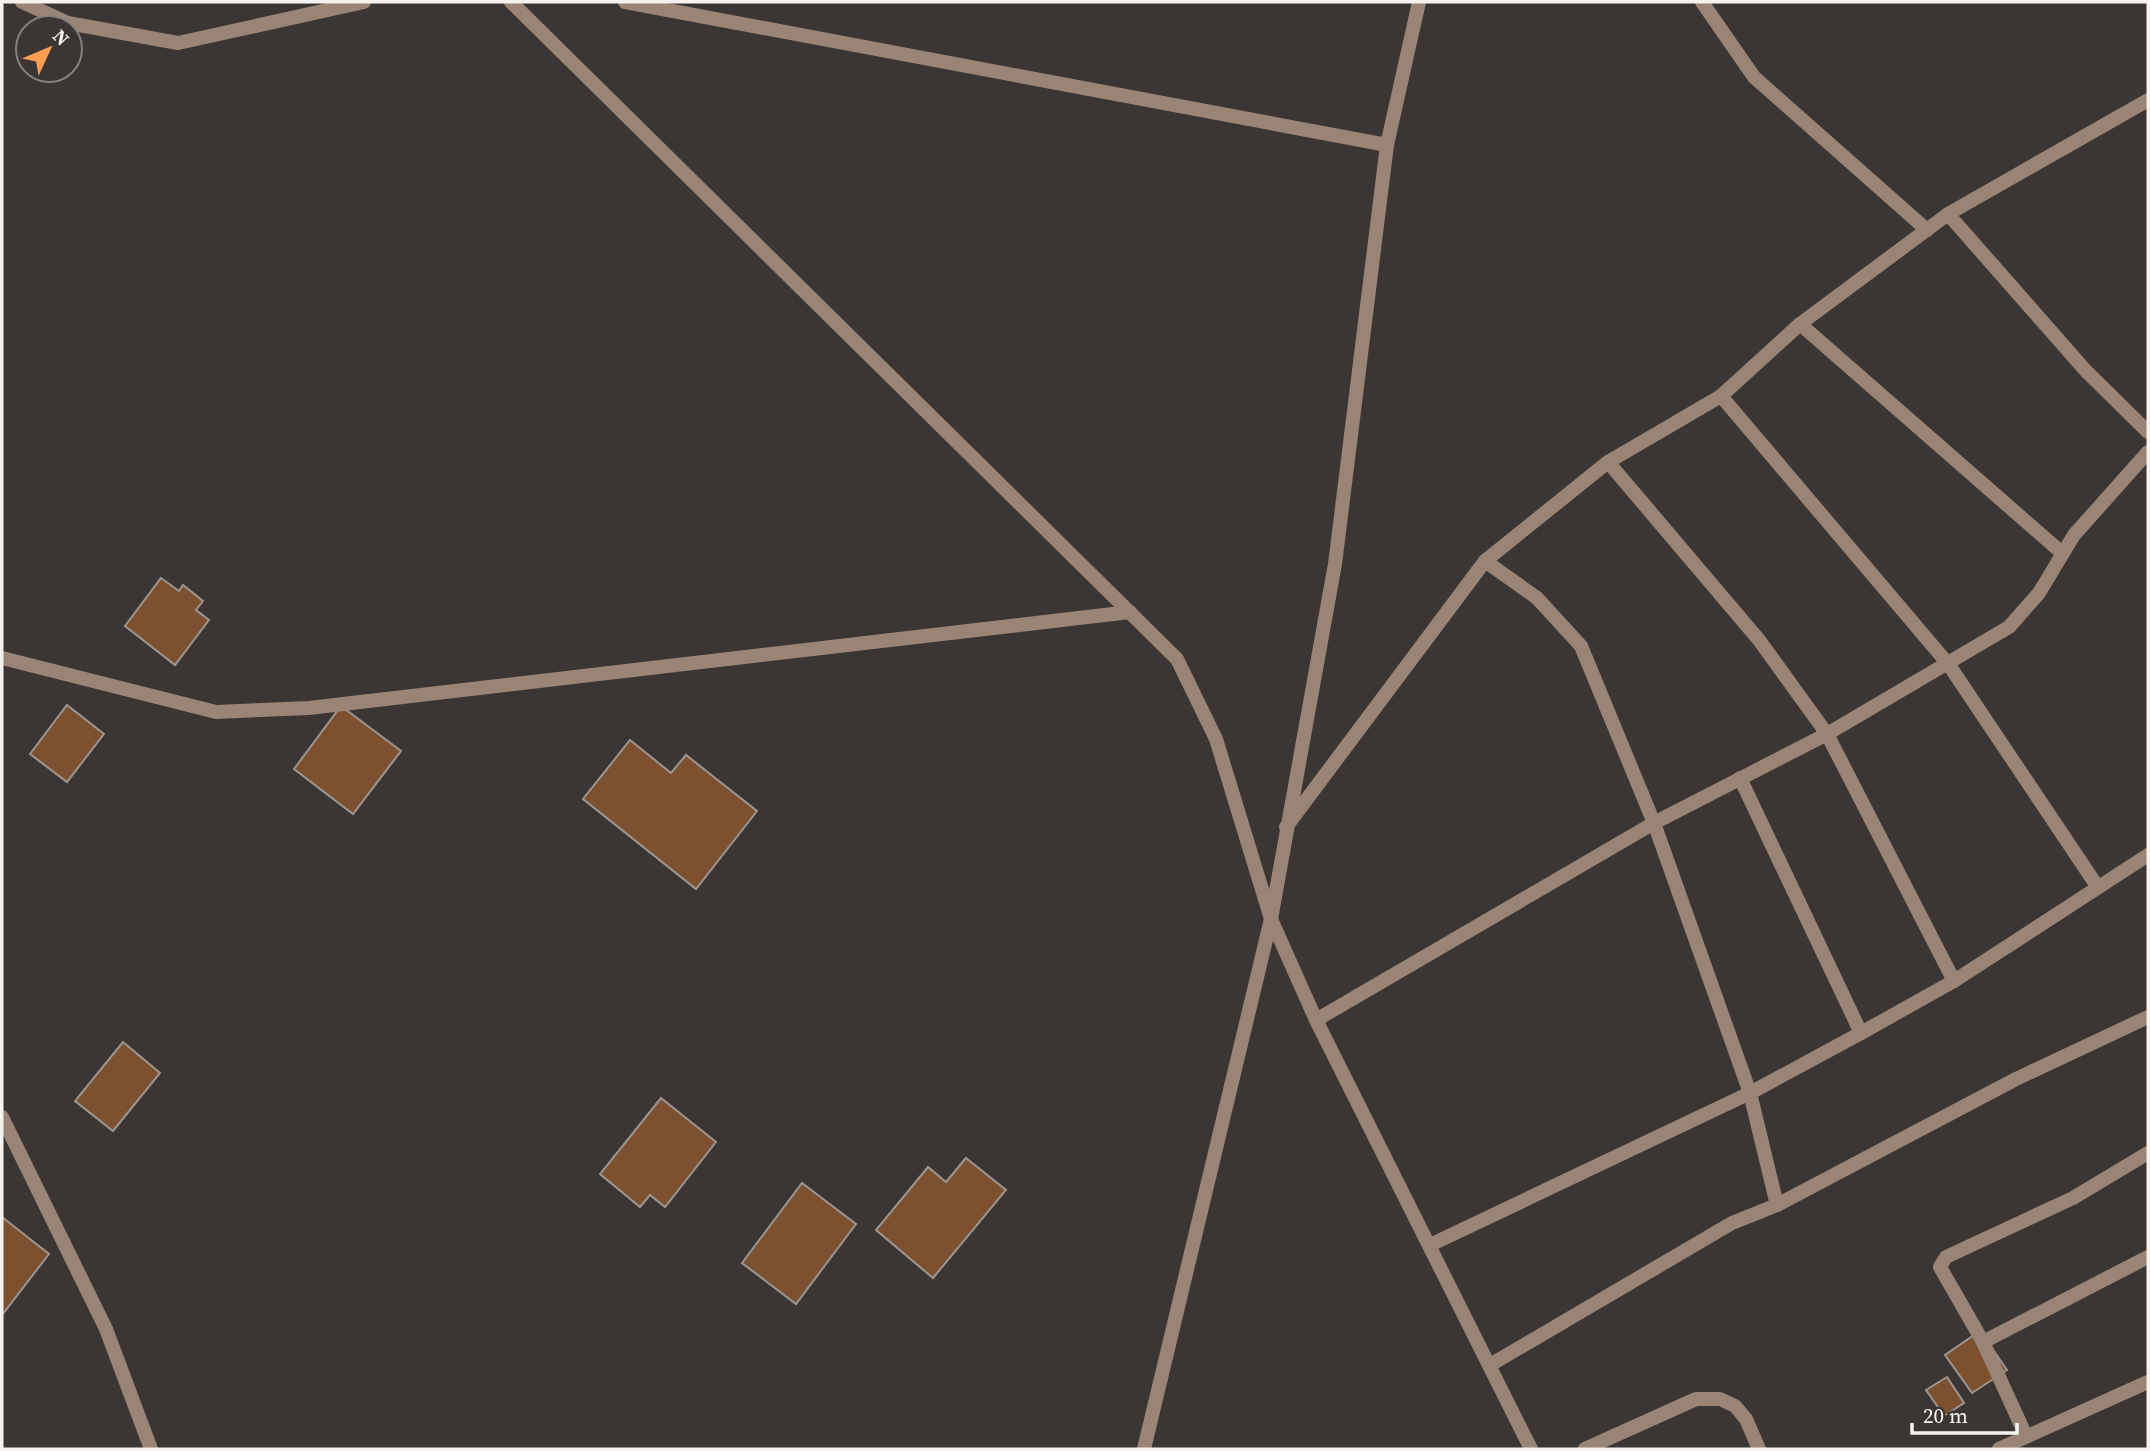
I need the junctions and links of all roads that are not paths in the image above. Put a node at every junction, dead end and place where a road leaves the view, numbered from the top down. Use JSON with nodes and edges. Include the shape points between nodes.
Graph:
{"nodes":[{"id":1,"x":22,"y":2,"type":"edge"},
{"id":2,"x":364,"y":2,"type":"edge"},
{"id":3,"x":511,"y":2,"type":"edge"},
{"id":4,"x":625,"y":2,"type":"edge"},
{"id":5,"x":1419,"y":2,"type":"edge"},
{"id":6,"x":1702,"y":2,"type":"edge"},
{"id":7,"x":2148,"y":100,"type":"edge"},
{"id":8,"x":1387,"y":145,"type":"junction"},
{"id":9,"x":1948,"y":214,"type":"junction"},
{"id":10,"x":1927,"y":230,"type":"junction"},
{"id":11,"x":1800,"y":324,"type":"junction"},
{"id":12,"x":1721,"y":396,"type":"junction"},
{"id":13,"x":2148,"y":432,"type":"edge"},
{"id":14,"x":2148,"y":452,"type":"edge"},
{"id":15,"x":1608,"y":462,"type":"junction"},
{"id":16,"x":2062,"y":553,"type":"junction"},
{"id":17,"x":1485,"y":561,"type":"junction"},
{"id":18,"x":1130,"y":612,"type":"junction"},
{"id":19,"x":2,"y":658,"type":"edge"},
{"id":20,"x":1949,"y":665,"type":"junction"},
{"id":21,"x":1827,"y":734,"type":"junction"},
{"id":22,"x":1740,"y":778,"type":"junction"},
{"id":23,"x":1654,"y":822,"type":"junction"},
{"id":24,"x":1286,"y":828,"type":"junction"},
{"id":25,"x":2148,"y":855,"type":"edge"},
{"id":26,"x":2097,"y":886,"type":"junction"},
{"id":27,"x":1271,"y":919,"type":"junction"},
{"id":28,"x":1954,"y":981,"type":"junction"},
{"id":29,"x":2148,"y":1017,"type":"edge"},
{"id":30,"x":1315,"y":1020,"type":"junction"},
{"id":31,"x":1861,"y":1033,"type":"junction"},
{"id":32,"x":1750,"y":1093,"type":"junction"},
{"id":33,"x":2,"y":1117,"type":"edge"},
{"id":34,"x":2148,"y":1153,"type":"edge"},
{"id":35,"x":1777,"y":1205,"type":"junction"},
{"id":36,"x":1430,"y":1245,"type":"junction"},
{"id":37,"x":2148,"y":1257,"type":"edge"},
{"id":38,"x":1983,"y":1342,"type":"junction"},
{"id":39,"x":1490,"y":1365,"type":"junction"},
{"id":40,"x":2148,"y":1382,"type":"edge"},
{"id":41,"x":2026,"y":1436,"type":"junction"},
{"id":42,"x":151,"y":1449,"type":"edge"},
{"id":43,"x":1144,"y":1449,"type":"edge"},
{"id":44,"x":1531,"y":1449,"type":"edge"},
{"id":45,"x":1585,"y":1449,"type":"edge"},
{"id":46,"x":1759,"y":1449,"type":"edge"},
{"id":47,"x":1998,"y":1449,"type":"edge"}],
"edges":[{"from":1,"to":2,"type":"street","via":[[68,23],[178,43]]},
{"from":3,"to":18,"type":"street"},
{"from":4,"to":8,"type":"street"},
{"from":5,"to":8,"type":"street"},
{"from":6,"to":10,"type":"street","via":[[1754,77]]},
{"from":7,"to":9,"type":"street"},
{"from":8,"to":24,"type":"street","via":[[1335,564]]},
{"from":9,"to":10,"type":"street"},
{"from":9,"to":13,"type":"street","via":[[2085,371]]},
{"from":10,"to":11,"type":"street"},
{"from":11,"to":12,"type":"street"},
{"from":11,"to":16,"type":"street"},
{"from":12,"to":15,"type":"street"},
{"from":12,"to":20,"type":"street"},
{"from":14,"to":16,"type":"street"},
{"from":15,"to":17,"type":"street"},
{"from":15,"to":21,"type":"street","via":[[1759,640]]},
{"from":16,"to":20,"type":"street","via":[[2027,611]]},
{"from":17,"to":23,"type":"street","via":[[1537,598],[1581,646]]},
{"from":17,"to":24,"type":"street"},
{"from":18,"to":19,"type":"street","via":[[309,708],[216,712]]},
{"from":18,"to":27,"type":"street","via":[[1177,659],[1216,739]]},
{"from":20,"to":21,"type":"street"},
{"from":20,"to":26,"type":"street"},
{"from":21,"to":22,"type":"street"},
{"from":21,"to":28,"type":"street"},
{"from":22,"to":23,"type":"street"},
{"from":22,"to":31,"type":"street"},
{"from":23,"to":30,"type":"street"},
{"from":23,"to":32,"type":"street"},
{"from":24,"to":27,"type":"street"},
{"from":25,"to":26,"type":"street"},
{"from":26,"to":28,"type":"street"},
{"from":27,"to":30,"type":"street"},
{"from":27,"to":43,"type":"street"},
{"from":28,"to":31,"type":"street"},
{"from":29,"to":35,"type":"street","via":[[2016,1079]]},
{"from":30,"to":36,"type":"street"},
{"from":31,"to":32,"type":"street"},
{"from":32,"to":35,"type":"street"},
{"from":32,"to":36,"type":"street"},
{"from":33,"to":42,"type":"street","via":[[106,1329]]},
{"from":34,"to":38,"type":"street","via":[[2073,1198],[1946,1257],[1940,1267],[1944,1277]]},
{"from":35,"to":39,"type":"street","via":[[1732,1223]]},
{"from":36,"to":39,"type":"street"},
{"from":37,"to":38,"type":"street"},
{"from":38,"to":41,"type":"street"},
{"from":39,"to":44,"type":"street"},
{"from":40,"to":41,"type":"street"},
{"from":41,"to":47,"type":"street"},
{"from":45,"to":46,"type":"street","via":[[1696,1399],[1720,1399],[1735,1406]]}]}
